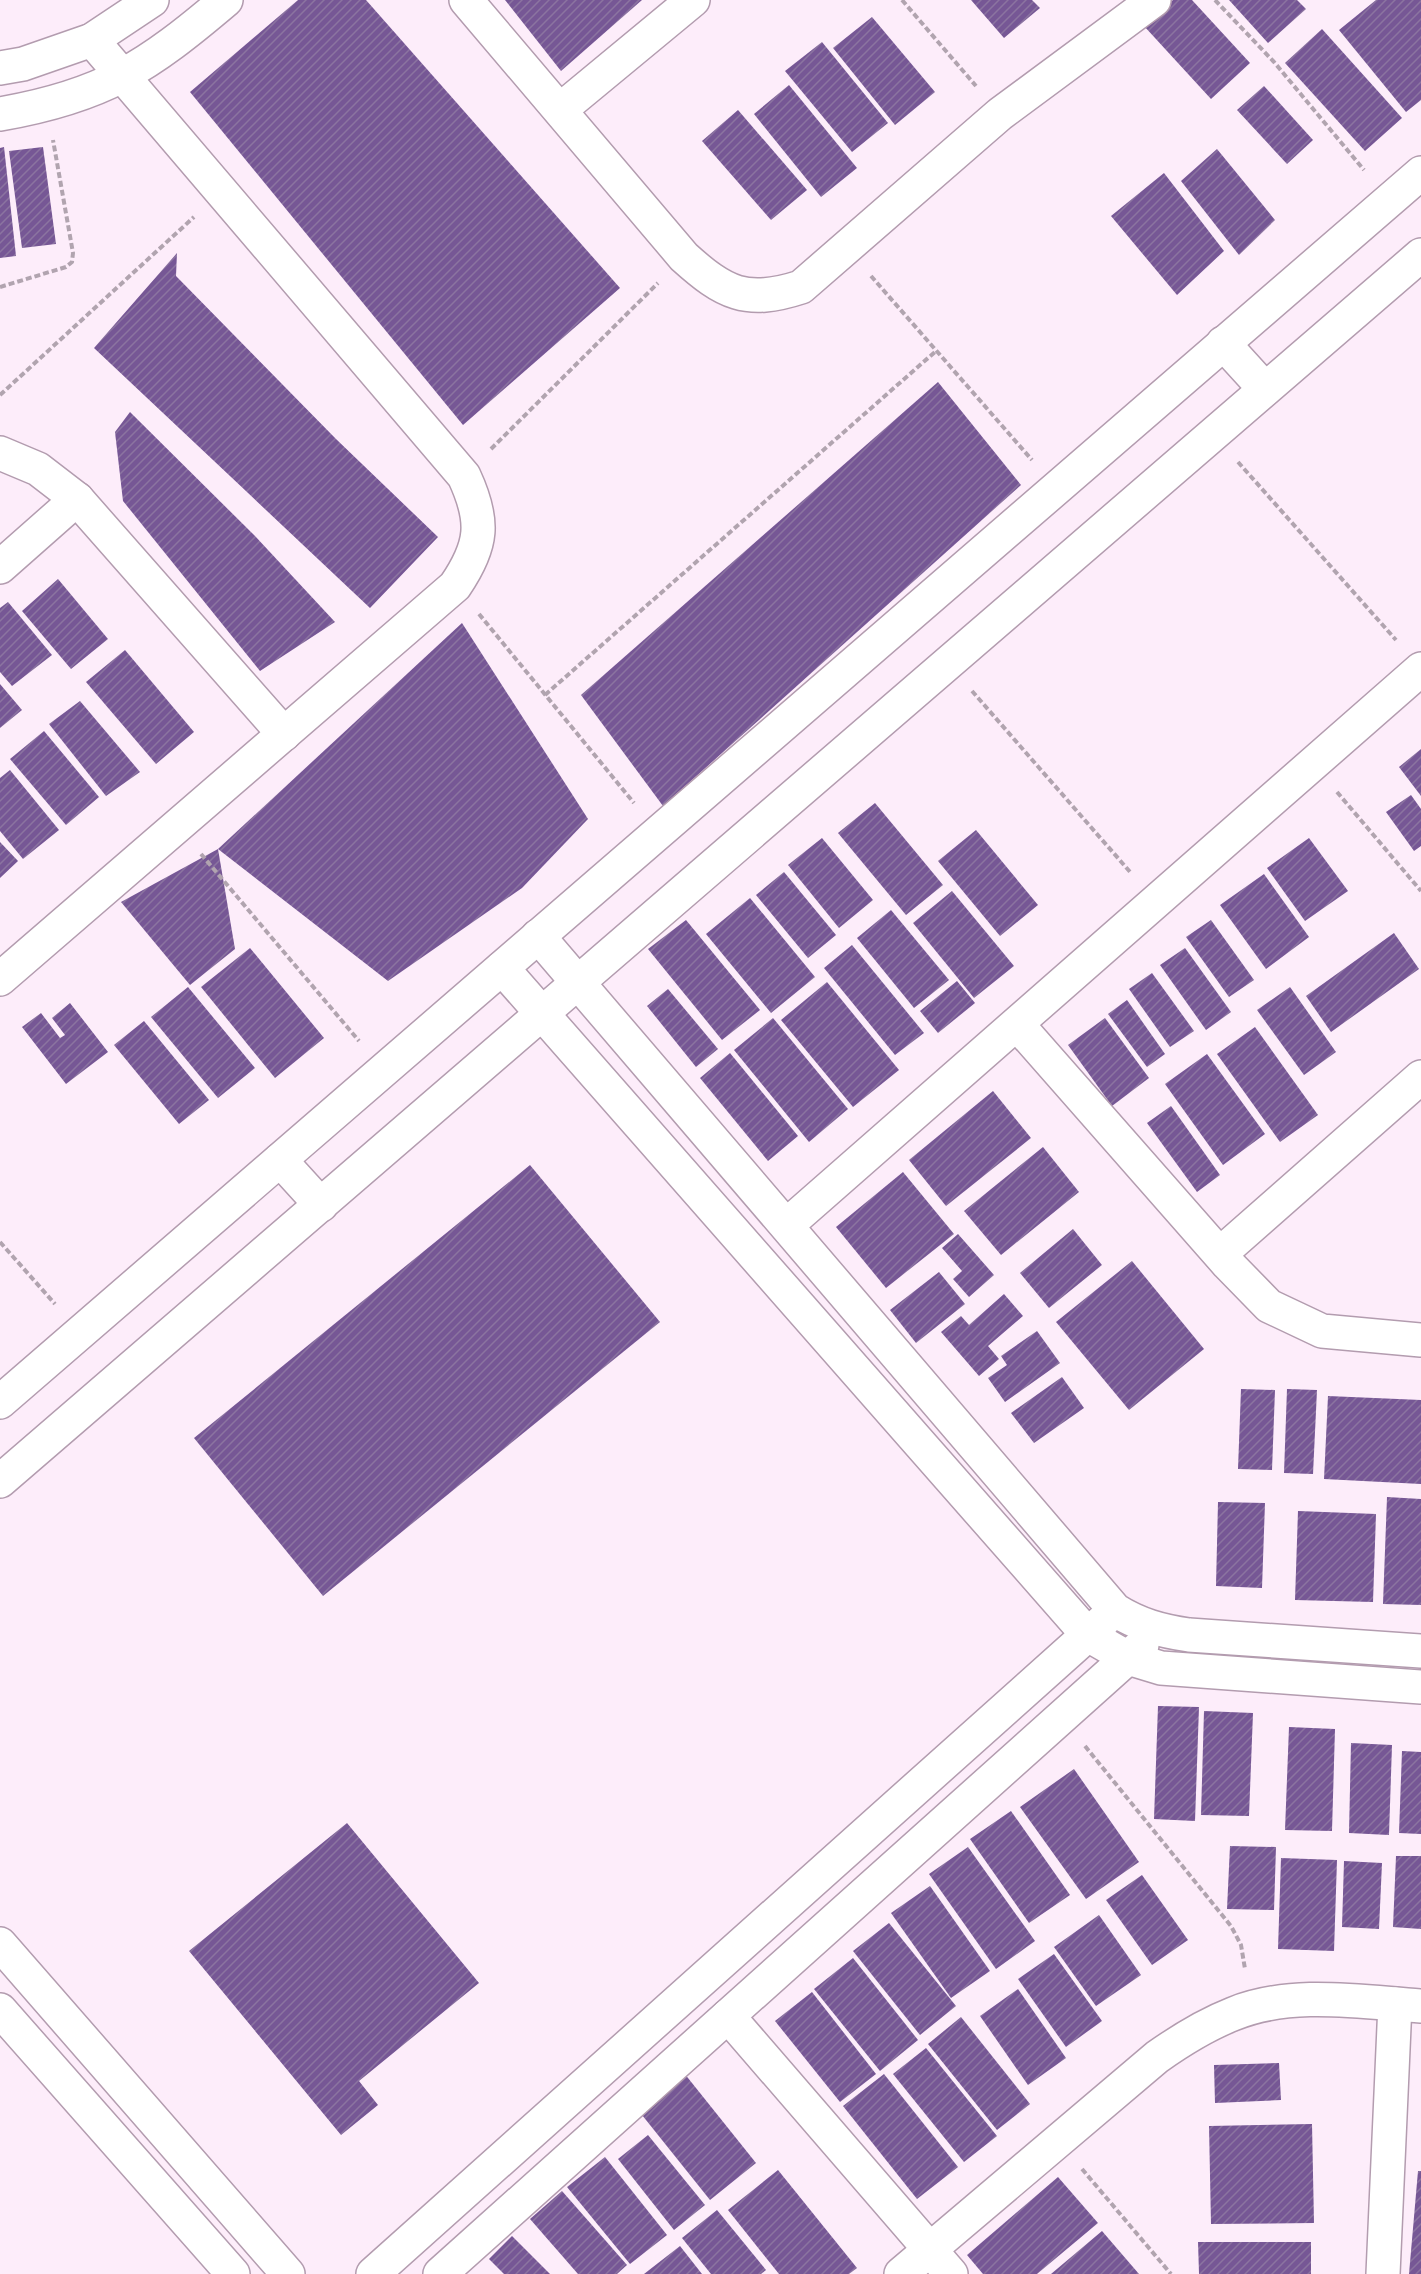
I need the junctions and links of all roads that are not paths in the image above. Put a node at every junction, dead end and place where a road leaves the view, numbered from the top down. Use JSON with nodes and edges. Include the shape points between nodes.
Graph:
{"nodes":[{"id":1,"x":152,"y":0,"type":"edge"},
{"id":2,"x":226,"y":0,"type":"edge"},
{"id":3,"x":466,"y":0,"type":"edge"},
{"id":4,"x":693,"y":0,"type":"edge"},
{"id":5,"x":1154,"y":0,"type":"edge"},
{"id":6,"x":92,"y":40,"type":"junction"},
{"id":7,"x":0,"y":68,"type":"edge"},
{"id":8,"x":123,"y":77,"type":"junction"},
{"id":9,"x":560,"y":110,"type":"junction"},
{"id":10,"x":0,"y":114,"type":"edge"},
{"id":11,"x":1421,"y":173,"type":"edge"},
{"id":12,"x":1421,"y":255,"type":"edge"},
{"id":13,"x":1223,"y":343,"type":"junction"},
{"id":14,"x":1265,"y":389,"type":"junction"},
{"id":15,"x":0,"y":453,"type":"edge"},
{"id":16,"x":77,"y":499,"type":"junction"},
{"id":17,"x":0,"y":567,"type":"edge"},
{"id":18,"x":1421,"y":669,"type":"edge"},
{"id":19,"x":284,"y":735,"type":"junction"},
{"id":20,"x":538,"y":936,"type":"junction"},
{"id":21,"x":502,"y":968,"type":"junction"},
{"id":22,"x":0,"y":979,"type":"edge"},
{"id":23,"x":578,"y":983,"type":"junction"},
{"id":24,"x":542,"y":1014,"type":"junction"},
{"id":25,"x":1017,"y":1024,"type":"junction"},
{"id":26,"x":1421,"y":1077,"type":"edge"},
{"id":27,"x":280,"y":1160,"type":"junction"},
{"id":28,"x":321,"y":1205,"type":"junction"},
{"id":29,"x":797,"y":1237,"type":"junction"},
{"id":30,"x":1220,"y":1254,"type":"junction"},
{"id":31,"x":773,"y":1279,"type":"junction"},
{"id":32,"x":1421,"y":1340,"type":"edge"},
{"id":33,"x":0,"y":1402,"type":"edge"},
{"id":34,"x":0,"y":1482,"type":"edge"},
{"id":35,"x":1115,"y":1610,"type":"junction"},
{"id":36,"x":1158,"y":1630,"type":"junction"},
{"id":37,"x":1088,"y":1635,"type":"junction"},
{"id":38,"x":1421,"y":1651,"type":"edge"},
{"id":39,"x":1128,"y":1658,"type":"junction"},
{"id":40,"x":1421,"y":1687,"type":"edge"},
{"id":41,"x":0,"y":1944,"type":"edge"},
{"id":42,"x":1408,"y":2005,"type":"edge"},
{"id":43,"x":0,"y":2010,"type":"edge"},
{"id":44,"x":728,"y":2016,"type":"junction"},
{"id":45,"x":930,"y":2250,"type":"junction"},
{"id":46,"x":233,"y":2274,"type":"edge"},
{"id":47,"x":288,"y":2274,"type":"edge"},
{"id":48,"x":373,"y":2274,"type":"edge"},
{"id":49,"x":440,"y":2274,"type":"edge"},
{"id":50,"x":901,"y":2274,"type":"edge"},
{"id":51,"x":951,"y":2274,"type":"edge"},
{"id":52,"x":1383,"y":2274,"type":"edge"}],
"edges":[{"from":1,"to":6,"type":"street"},
{"from":2,"to":8,"type":"street","via":[[173,46]]},
{"from":3,"to":9,"type":"street"},
{"from":4,"to":9,"type":"street"},
{"from":5,"to":9,"type":"street","via":[[1000,114],[801,287],[778,295],[732,292],[711,281],[684,257]]},
{"from":6,"to":7,"type":"street"},
{"from":6,"to":8,"type":"street"},
{"from":8,"to":10,"type":"street","via":[[47,106]]},
{"from":8,"to":19,"type":"street","via":[[464,476],[476,502],[479,532],[472,561],[455,586]]},
{"from":11,"to":13,"type":"street"},
{"from":12,"to":14,"type":"street"},
{"from":13,"to":14,"type":"street"},
{"from":13,"to":20,"type":"street"},
{"from":14,"to":23,"type":"street"},
{"from":15,"to":16,"type":"street","via":[[38,469]]},
{"from":16,"to":17,"type":"street"},
{"from":16,"to":19,"type":"street"},
{"from":18,"to":25,"type":"street"},
{"from":19,"to":22,"type":"street"},
{"from":20,"to":21,"type":"street"},
{"from":20,"to":23,"type":"street"},
{"from":21,"to":24,"type":"street"},
{"from":21,"to":27,"type":"street"},
{"from":23,"to":24,"type":"street"},
{"from":23,"to":29,"type":"street"},
{"from":24,"to":28,"type":"street"},
{"from":24,"to":31,"type":"street"},
{"from":25,"to":29,"type":"street"},
{"from":25,"to":30,"type":"street"},
{"from":26,"to":30,"type":"street"},
{"from":27,"to":28,"type":"street"},
{"from":27,"to":33,"type":"street"},
{"from":28,"to":34,"type":"street"},
{"from":29,"to":31,"type":"street"},
{"from":29,"to":35,"type":"street"},
{"from":30,"to":32,"type":"street","via":[[1269,1306],[1322,1331]]},
{"from":31,"to":37,"type":"street"},
{"from":35,"to":36,"type":"street"},
{"from":35,"to":37,"type":"street"},
{"from":36,"to":38,"type":"street"},
{"from":36,"to":39,"type":"street"},
{"from":37,"to":39,"type":"street"},
{"from":37,"to":48,"type":"street"},
{"from":39,"to":40,"type":"street","via":[[1161,1668]]},
{"from":39,"to":44,"type":"street"},
{"from":41,"to":47,"type":"street"},
{"from":42,"to":45,"type":"street","via":[[1323,2000],[1278,2002],[1235,2013],[1194,2032],[1157,2057]]},
{"from":42,"to":52,"type":"street"},
{"from":43,"to":46,"type":"street"},
{"from":44,"to":45,"type":"street"},
{"from":44,"to":49,"type":"street"},
{"from":45,"to":50,"type":"street"},
{"from":45,"to":51,"type":"street"}]}
